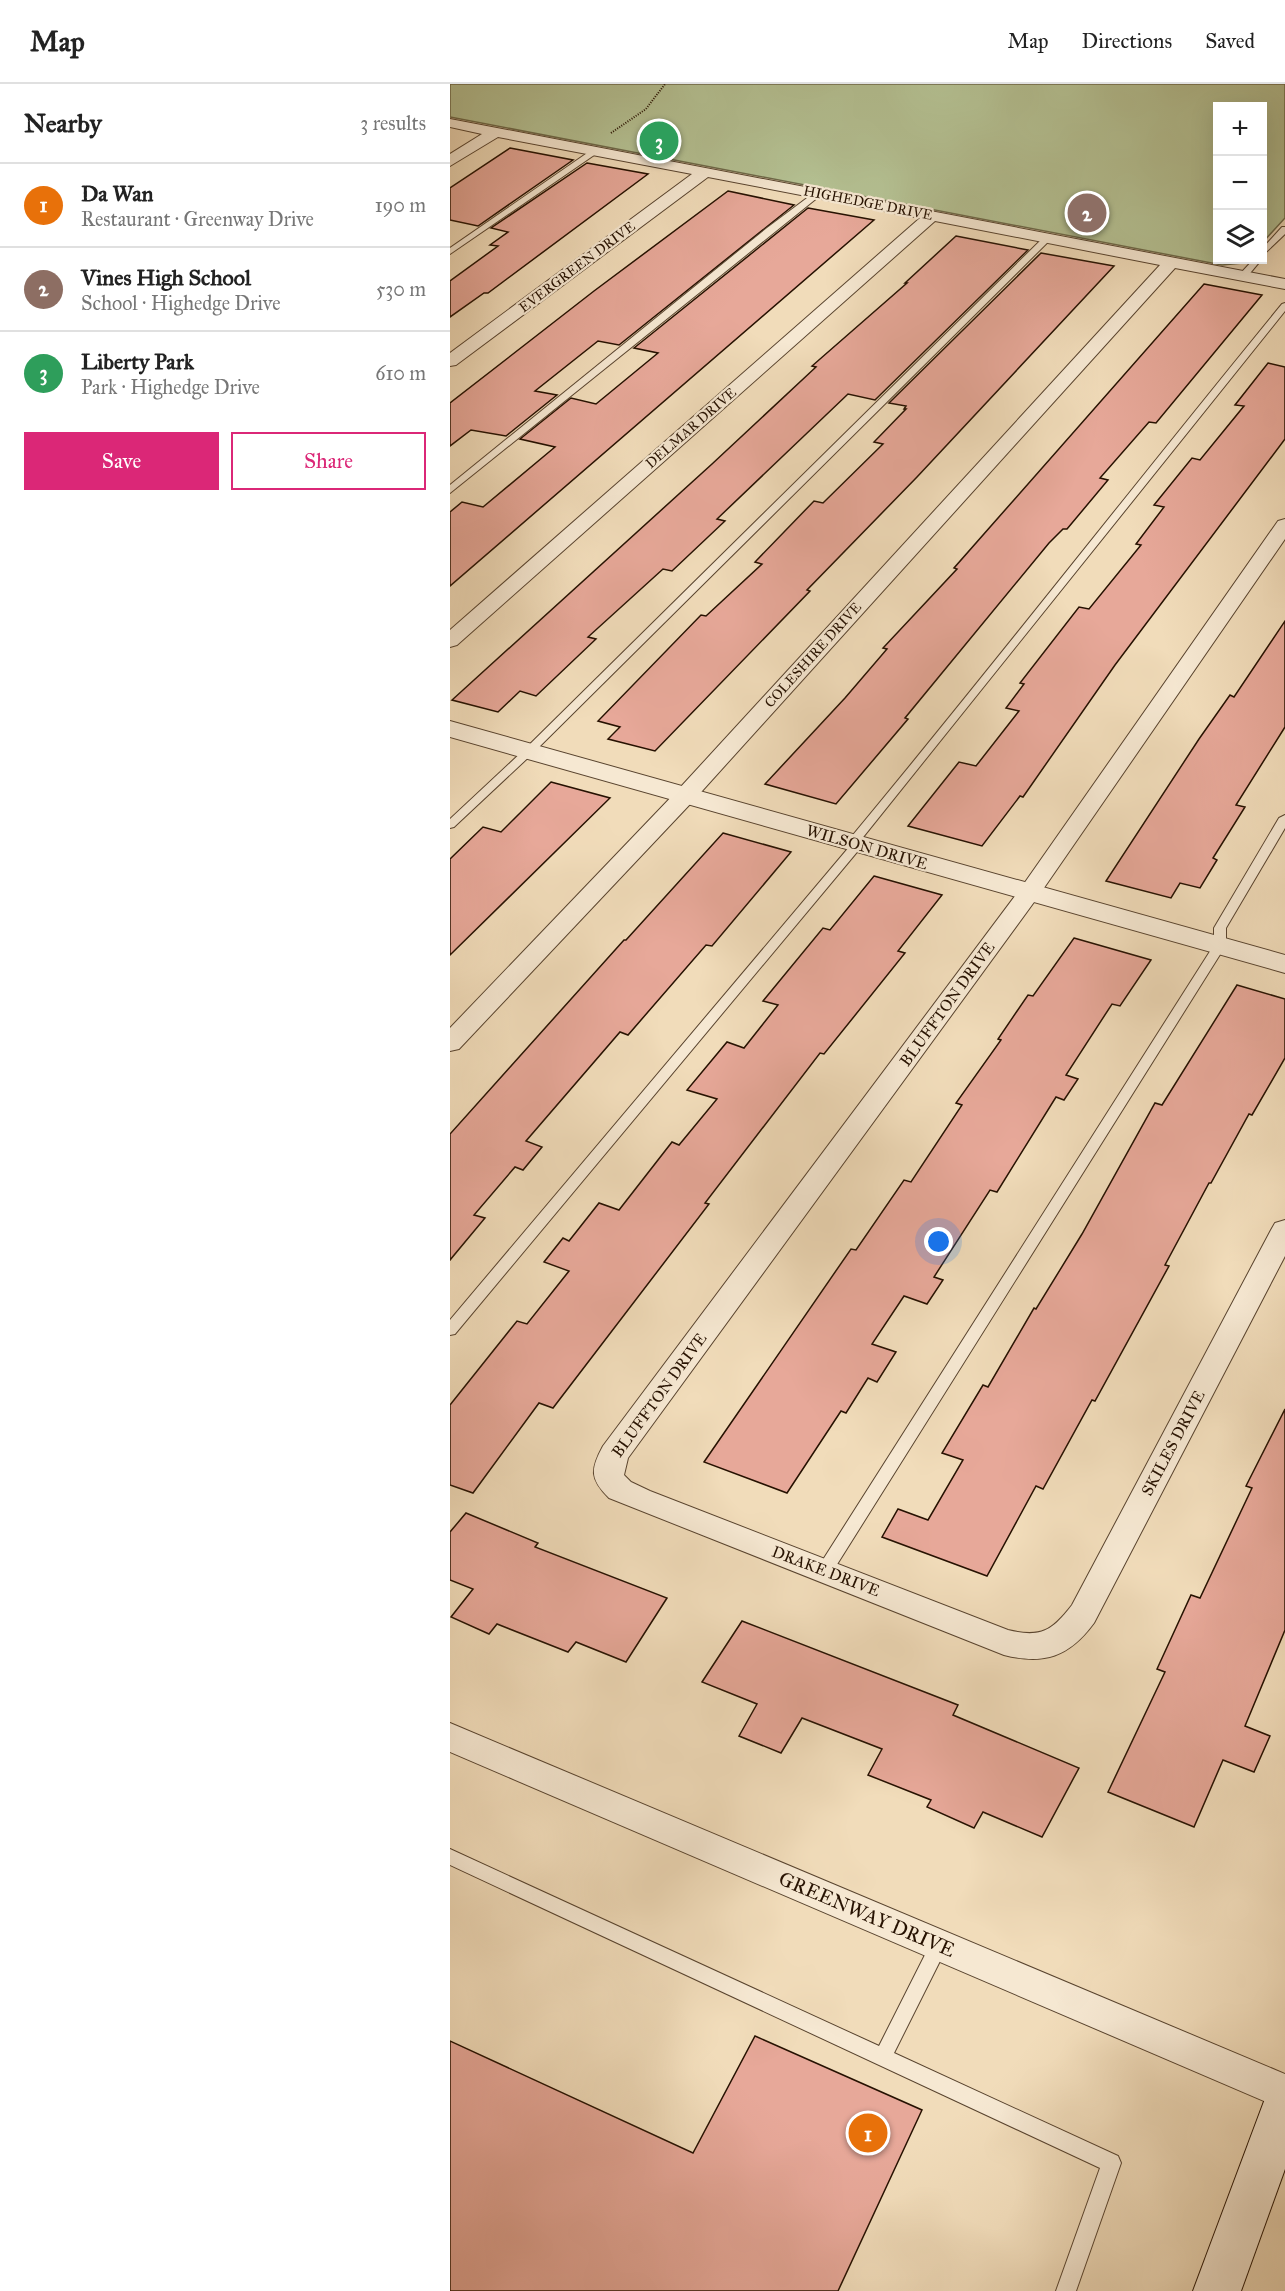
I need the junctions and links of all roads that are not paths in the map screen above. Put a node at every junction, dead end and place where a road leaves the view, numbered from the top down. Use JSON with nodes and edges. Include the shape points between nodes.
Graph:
{"nodes":[{"id":1,"x":450,"y":123,"type":"edge"},
{"id":2,"x":495,"y":132,"type":"junction"},
{"id":3,"x":596,"y":151,"type":"junction"},
{"id":4,"x":450,"y":161,"type":"edge"},
{"id":5,"x":705,"y":172,"type":"junction"},
{"id":6,"x":818,"y":194,"type":"junction"},
{"id":7,"x":932,"y":216,"type":"junction"},
{"id":8,"x":1285,"y":229,"type":"edge"},
{"id":9,"x":1047,"y":238,"type":"junction"},
{"id":10,"x":1267,"y":249,"type":"edge"},
{"id":11,"x":450,"y":252,"type":"edge"},
{"id":12,"x":1171,"y":262,"type":"junction"},
{"id":13,"x":1254,"y":264,"type":"edge"},
{"id":14,"x":1243,"y":276,"type":"junction"},
{"id":15,"x":1285,"y":284,"type":"edge"},
{"id":16,"x":1285,"y":306,"type":"edge"},
{"id":17,"x":450,"y":362,"type":"edge"},
{"id":18,"x":450,"y":490,"type":"edge"},
{"id":19,"x":1285,"y":525,"type":"edge"},
{"id":20,"x":450,"y":641,"type":"edge"},
{"id":21,"x":450,"y":729,"type":"edge"},
{"id":22,"x":528,"y":752,"type":"junction"},
{"id":23,"x":685,"y":796,"type":"junction"},
{"id":24,"x":1285,"y":818,"type":"edge"},
{"id":25,"x":450,"y":825,"type":"edge"},
{"id":26,"x":855,"y":844,"type":"junction"},
{"id":27,"x":1029,"y":893,"type":"junction"},
{"id":28,"x":1220,"y":945,"type":"junction"},
{"id":29,"x":1285,"y":964,"type":"edge"},
{"id":30,"x":450,"y":1043,"type":"edge"},
{"id":31,"x":1285,"y":1230,"type":"edge"},
{"id":32,"x":450,"y":1330,"type":"edge"},
{"id":33,"x":609,"y":1479,"type":"joint"},
{"id":34,"x":825,"y":1570,"type":"junction"},
{"id":35,"x":1048,"y":1646,"type":"joint"},
{"id":36,"x":450,"y":1737,"type":"edge"},
{"id":37,"x":450,"y":1857,"type":"edge"},
{"id":38,"x":939,"y":1945,"type":"junction"},
{"id":39,"x":883,"y":2057,"type":"junction"},
{"id":40,"x":1285,"y":2092,"type":"edge"},
{"id":41,"x":1285,"y":2104,"type":"edge"},
{"id":42,"x":1066,"y":2291,"type":"edge"},
{"id":43,"x":1216,"y":2291,"type":"edge"}],
"edges":[{"from":1,"to":2,"type":"street","name":"HIGHEDGE DRIVE"},
{"from":2,"to":3,"type":"street","name":"HIGHEDGE DRIVE"},
{"from":2,"to":4,"type":"street"},
{"from":3,"to":5,"type":"street","name":"HIGHEDGE DRIVE"},
{"from":3,"to":11,"type":"lane"},
{"from":5,"to":6,"type":"street","name":"HIGHEDGE DRIVE"},
{"from":5,"to":17,"type":"street","name":"EVERGREEN DRIVE"},
{"from":6,"to":7,"type":"street","name":"HIGHEDGE DRIVE"},
{"from":6,"to":18,"type":"lane"},
{"from":7,"to":9,"type":"street","name":"HIGHEDGE DRIVE"},
{"from":7,"to":20,"type":"street","name":"DELMAR DRIVE"},
{"from":8,"to":10,"type":"lane"},
{"from":9,"to":12,"type":"street","name":"HIGHEDGE DRIVE"},
{"from":9,"to":22,"type":"lane"},
{"from":12,"to":14,"type":"street","name":"HIGHEDGE DRIVE"},
{"from":12,"to":23,"type":"street","name":"COLESHIRE DRIVE"},
{"from":13,"to":14,"type":"lane"},
{"from":14,"to":15,"type":"street","name":"HIGHEDGE DRIVE"},
{"from":16,"to":26,"type":"lane"},
{"from":19,"to":27,"type":"street","name":"BLUFFTON DRIVE"},
{"from":21,"to":22,"type":"street","name":"WILSON DRIVE"},
{"from":22,"to":23,"type":"street","name":"WILSON DRIVE"},
{"from":22,"to":25,"type":"lane"},
{"from":23,"to":26,"type":"street","name":"WILSON DRIVE"},
{"from":23,"to":30,"type":"street","name":"COLESHIRE DRIVE"},
{"from":24,"to":28,"type":"lane","via":[[1220,928]]},
{"from":26,"to":27,"type":"street","name":"WILSON DRIVE"},
{"from":26,"to":32,"type":"lane"},
{"from":27,"to":28,"type":"street","name":"WILSON DRIVE"},
{"from":27,"to":33,"type":"street","name":"BLUFFTON DRIVE","via":[[614,1454]]},
{"from":28,"to":29,"type":"street","name":"WILSON DRIVE"},
{"from":28,"to":34,"type":"lane"},
{"from":31,"to":35,"type":"street","name":"SKILES DRIVE","via":[[1083,1614],[1070,1633]]},
{"from":33,"to":34,"type":"street","name":"DRAKE DRIVE","via":[[639,1500]]},
{"from":34,"to":35,"type":"street","name":"DRAKE DRIVE","via":[[1004,1642],[1024,1648]]},
{"from":36,"to":38,"type":"street","name":"GREENWAY DRIVE"},
{"from":37,"to":39,"type":"lane"},
{"from":38,"to":39,"type":"lane"},
{"from":38,"to":40,"type":"street","name":"GREENWAY DRIVE"},
{"from":39,"to":42,"type":"lane","via":[[1111,2163]]},
{"from":41,"to":43,"type":"street"}]}
